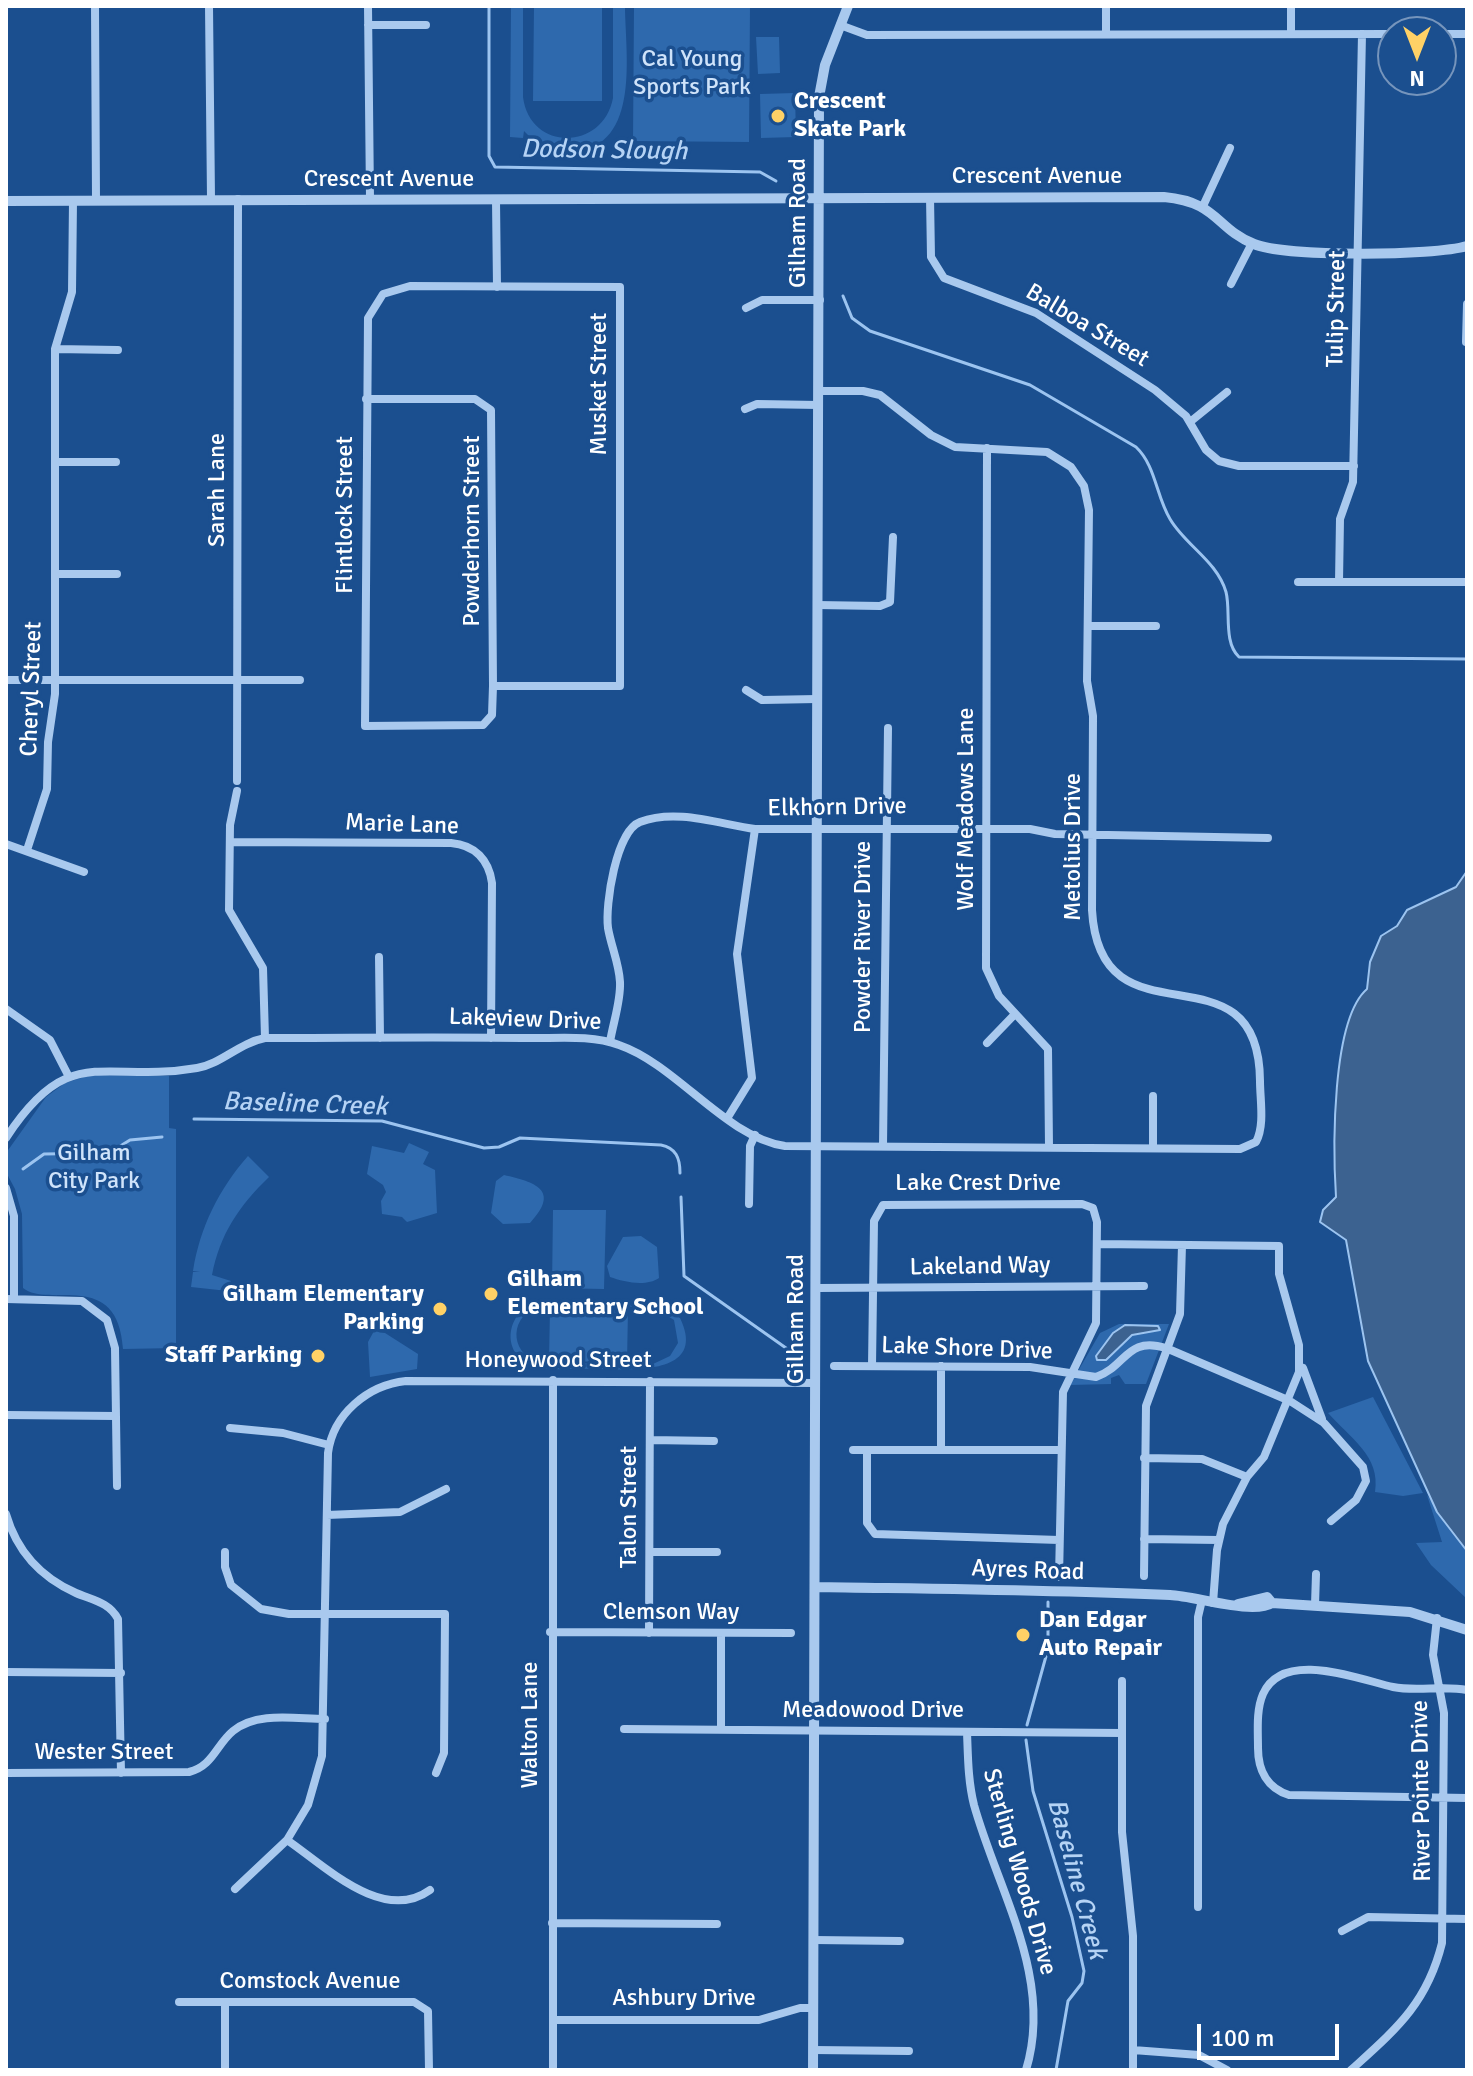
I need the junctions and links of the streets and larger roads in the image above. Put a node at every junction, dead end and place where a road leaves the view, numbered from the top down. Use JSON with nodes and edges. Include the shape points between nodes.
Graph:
{"nodes":[{"id":1,"x":95,"y":6,"type":"edge"},
{"id":2,"x":209,"y":6,"type":"edge"},
{"id":3,"x":368,"y":6,"type":"edge"},
{"id":4,"x":848,"y":6,"type":"edge"},
{"id":5,"x":1106,"y":6,"type":"edge"},
{"id":6,"x":1291,"y":6,"type":"edge"},
{"id":7,"x":368,"y":25,"type":"junction"},
{"id":8,"x":426,"y":25,"type":"dead end"},
{"id":9,"x":840,"y":25,"type":"junction"},
{"id":10,"x":1106,"y":34,"type":"junction"},
{"id":11,"x":1291,"y":34,"type":"junction"},
{"id":12,"x":1362,"y":34,"type":"junction"},
{"id":13,"x":1377,"y":34,"type":"edge"},
{"id":14,"x":1230,"y":148,"type":"dead end"},
{"id":15,"x":930,"y":197,"type":"junction"},
{"id":16,"x":211,"y":199,"type":"junction"},
{"id":17,"x":238,"y":199,"type":"junction"},
{"id":18,"x":370,"y":199,"type":"junction"},
{"id":19,"x":496,"y":200,"type":"junction"},
{"id":20,"x":819,"y":200,"type":"junction"},
{"id":21,"x":6,"y":201,"type":"edge"},
{"id":22,"x":73,"y":201,"type":"junction"},
{"id":23,"x":96,"y":201,"type":"junction"},
{"id":24,"x":1203,"y":206,"type":"junction"},
{"id":25,"x":1252,"y":243,"type":"junction"},
{"id":26,"x":1466,"y":250,"type":"edge"},
{"id":27,"x":1359,"y":251,"type":"junction"},
{"id":28,"x":1231,"y":284,"type":"dead end"},
{"id":29,"x":497,"y":287,"type":"junction"},
{"id":30,"x":820,"y":300,"type":"junction"},
{"id":31,"x":1467,"y":304,"type":"edge"},
{"id":32,"x":374,"y":305,"type":"joint"},
{"id":33,"x":746,"y":308,"type":"dead end"},
{"id":34,"x":1466,"y":342,"type":"edge"},
{"id":35,"x":55,"y":349,"type":"junction"},
{"id":36,"x":118,"y":350,"type":"dead end"},
{"id":37,"x":819,"y":391,"type":"junction"},
{"id":38,"x":1227,"y":392,"type":"dead end"},
{"id":39,"x":366,"y":399,"type":"junction"},
{"id":40,"x":819,"y":405,"type":"junction"},
{"id":41,"x":745,"y":409,"type":"dead end"},
{"id":42,"x":1190,"y":422,"type":"junction"},
{"id":43,"x":987,"y":448,"type":"junction"},
{"id":44,"x":55,"y":462,"type":"junction"},
{"id":45,"x":116,"y":462,"type":"dead end"},
{"id":46,"x":1354,"y":466,"type":"junction"},
{"id":47,"x":893,"y":537,"type":"dead end"},
{"id":48,"x":55,"y":574,"type":"junction"},
{"id":49,"x":117,"y":574,"type":"dead end"},
{"id":50,"x":1298,"y":582,"type":"dead end"},
{"id":51,"x":1339,"y":582,"type":"junction"},
{"id":52,"x":1467,"y":582,"type":"edge"},
{"id":53,"x":817,"y":605,"type":"junction"},
{"id":54,"x":1088,"y":626,"type":"junction"},
{"id":55,"x":1156,"y":626,"type":"dead end"},
{"id":56,"x":6,"y":680,"type":"edge"},
{"id":57,"x":300,"y":680,"type":"dead end"},
{"id":58,"x":55,"y":681,"type":"junction"},
{"id":59,"x":237,"y":683,"type":"junction"},
{"id":60,"x":493,"y":686,"type":"junction"},
{"id":61,"x":746,"y":690,"type":"dead end"},
{"id":62,"x":817,"y":699,"type":"junction"},
{"id":63,"x":365,"y":726,"type":"joint"},
{"id":64,"x":888,"y":728,"type":"dead end"},
{"id":65,"x":817,"y":827,"type":"junction"},
{"id":66,"x":885,"y":828,"type":"junction"},
{"id":67,"x":987,"y":828,"type":"junction"},
{"id":68,"x":755,"y":829,"type":"junction"},
{"id":69,"x":1093,"y":834,"type":"junction"},
{"id":70,"x":1268,"y":838,"type":"dead end"},
{"id":71,"x":230,"y":842,"type":"junction"},
{"id":72,"x":6,"y":844,"type":"edge"},
{"id":73,"x":27,"y":850,"type":"junction"},
{"id":74,"x":84,"y":872,"type":"dead end"},
{"id":75,"x":379,"y":957,"type":"dead end"},
{"id":76,"x":6,"y":1009,"type":"edge"},
{"id":77,"x":1015,"y":1014,"type":"junction"},
{"id":78,"x":265,"y":1038,"type":"junction"},
{"id":79,"x":380,"y":1038,"type":"junction"},
{"id":80,"x":491,"y":1038,"type":"junction"},
{"id":81,"x":610,"y":1042,"type":"junction"},
{"id":82,"x":987,"y":1043,"type":"dead end"},
{"id":83,"x":68,"y":1075,"type":"junction"},
{"id":84,"x":1153,"y":1096,"type":"dead end"},
{"id":85,"x":728,"y":1117,"type":"junction"},
{"id":86,"x":755,"y":1135,"type":"junction"},
{"id":87,"x":6,"y":1138,"type":"edge"},
{"id":88,"x":818,"y":1146,"type":"junction"},
{"id":89,"x":883,"y":1146,"type":"junction"},
{"id":90,"x":1049,"y":1147,"type":"junction"},
{"id":91,"x":1153,"y":1148,"type":"junction"},
{"id":92,"x":1240,"y":1149,"type":"joint"},
{"id":93,"x":6,"y":1188,"type":"edge"},
{"id":94,"x":749,"y":1204,"type":"dead end"},
{"id":95,"x":1098,"y":1244,"type":"junction"},
{"id":96,"x":1182,"y":1245,"type":"junction"},
{"id":97,"x":1097,"y":1285,"type":"junction"},
{"id":98,"x":1144,"y":1286,"type":"dead end"},
{"id":99,"x":817,"y":1288,"type":"junction"},
{"id":100,"x":873,"y":1289,"type":"junction"},
{"id":101,"x":10,"y":1299,"type":"edge"},
{"id":102,"x":1166,"y":1348,"type":"junction"},
{"id":103,"x":1301,"y":1361,"type":"junction"},
{"id":104,"x":834,"y":1366,"type":"dead end"},
{"id":105,"x":872,"y":1366,"type":"junction"},
{"id":106,"x":941,"y":1366,"type":"junction"},
{"id":107,"x":1070,"y":1373,"type":"junction"},
{"id":108,"x":553,"y":1380,"type":"junction"},
{"id":109,"x":650,"y":1381,"type":"junction"},
{"id":110,"x":816,"y":1383,"type":"junction"},
{"id":111,"x":1290,"y":1401,"type":"junction"},
{"id":112,"x":6,"y":1415,"type":"edge"},
{"id":113,"x":116,"y":1416,"type":"junction"},
{"id":114,"x":1324,"y":1423,"type":"junction"},
{"id":115,"x":230,"y":1428,"type":"dead end"},
{"id":116,"x":650,"y":1440,"type":"junction"},
{"id":117,"x":714,"y":1441,"type":"dead end"},
{"id":118,"x":329,"y":1445,"type":"junction"},
{"id":119,"x":853,"y":1450,"type":"dead end"},
{"id":120,"x":867,"y":1450,"type":"junction"},
{"id":121,"x":941,"y":1450,"type":"junction"},
{"id":122,"x":1060,"y":1450,"type":"junction"},
{"id":123,"x":1144,"y":1458,"type":"junction"},
{"id":124,"x":1247,"y":1477,"type":"junction"},
{"id":125,"x":117,"y":1486,"type":"dead end"},
{"id":126,"x":446,"y":1489,"type":"dead end"},
{"id":127,"x":6,"y":1514,"type":"edge"},
{"id":128,"x":327,"y":1515,"type":"junction"},
{"id":129,"x":1331,"y":1521,"type":"dead end"},
{"id":130,"x":1144,"y":1539,"type":"junction"},
{"id":131,"x":1059,"y":1540,"type":"junction"},
{"id":132,"x":1219,"y":1540,"type":"junction"},
{"id":133,"x":225,"y":1552,"type":"dead end"},
{"id":134,"x":650,"y":1552,"type":"junction"},
{"id":135,"x":717,"y":1552,"type":"dead end"},
{"id":136,"x":1316,"y":1574,"type":"dead end"},
{"id":137,"x":1144,"y":1576,"type":"dead end"},
{"id":138,"x":1059,"y":1577,"type":"dead end"},
{"id":139,"x":816,"y":1587,"type":"junction"},
{"id":140,"x":1208,"y":1601,"type":"junction"},
{"id":141,"x":1315,"y":1605,"type":"junction"},
{"id":142,"x":326,"y":1614,"type":"junction"},
{"id":143,"x":1437,"y":1618,"type":"junction"},
{"id":144,"x":1467,"y":1630,"type":"edge"},
{"id":145,"x":550,"y":1632,"type":"junction"},
{"id":146,"x":649,"y":1633,"type":"junction"},
{"id":147,"x":721,"y":1633,"type":"junction"},
{"id":148,"x":791,"y":1633,"type":"dead end"},
{"id":149,"x":6,"y":1672,"type":"edge"},
{"id":150,"x":121,"y":1673,"type":"junction"},
{"id":151,"x":1122,"y":1681,"type":"dead end"},
{"id":152,"x":1441,"y":1688,"type":"junction"},
{"id":153,"x":1467,"y":1690,"type":"edge"},
{"id":154,"x":325,"y":1719,"type":"junction"},
{"id":155,"x":221,"y":1726,"type":"dead end"},
{"id":156,"x":624,"y":1729,"type":"dead end"},
{"id":157,"x":721,"y":1730,"type":"junction"},
{"id":158,"x":815,"y":1731,"type":"junction"},
{"id":159,"x":967,"y":1732,"type":"junction"},
{"id":160,"x":231,"y":1733,"type":"junction"},
{"id":161,"x":1122,"y":1733,"type":"junction"},
{"id":162,"x":6,"y":1773,"type":"edge"},
{"id":163,"x":121,"y":1773,"type":"junction"},
{"id":164,"x":436,"y":1773,"type":"dead end"},
{"id":165,"x":1443,"y":1797,"type":"junction"},
{"id":166,"x":1467,"y":1798,"type":"edge"},
{"id":167,"x":287,"y":1840,"type":"junction"},
{"id":168,"x":235,"y":1889,"type":"dead end"},
{"id":169,"x":430,"y":1890,"type":"dead end"},
{"id":170,"x":1198,"y":1907,"type":"dead end"},
{"id":171,"x":1442,"y":1918,"type":"junction"},
{"id":172,"x":1467,"y":1919,"type":"edge"},
{"id":173,"x":552,"y":1923,"type":"junction"},
{"id":174,"x":717,"y":1924,"type":"dead end"},
{"id":175,"x":1342,"y":1931,"type":"dead end"},
{"id":176,"x":814,"y":1940,"type":"junction"},
{"id":177,"x":900,"y":1941,"type":"dead end"},
{"id":178,"x":179,"y":2002,"type":"dead end"},
{"id":179,"x":225,"y":2002,"type":"junction"},
{"id":180,"x":814,"y":2008,"type":"junction"},
{"id":181,"x":553,"y":2020,"type":"junction"},
{"id":182,"x":813,"y":2050,"type":"junction"},
{"id":183,"x":1133,"y":2050,"type":"junction"},
{"id":184,"x":909,"y":2051,"type":"dead end"},
{"id":185,"x":225,"y":2070,"type":"edge"},
{"id":186,"x":429,"y":2070,"type":"edge"},
{"id":187,"x":553,"y":2070,"type":"edge"},
{"id":188,"x":813,"y":2070,"type":"edge"},
{"id":189,"x":1026,"y":2070,"type":"edge"},
{"id":190,"x":1133,"y":2070,"type":"edge"},
{"id":191,"x":1227,"y":2070,"type":"edge"},
{"id":192,"x":1351,"y":2070,"type":"edge"}],
"edges":[{"from":1,"to":23,"type":"street"},
{"from":2,"to":16,"type":"street"},
{"from":3,"to":7,"type":"street"},
{"from":4,"to":9,"type":"street","name":"Gilham Road"},
{"from":5,"to":10,"type":"street"},
{"from":6,"to":11,"type":"street"},
{"from":7,"to":8,"type":"street"},
{"from":7,"to":18,"type":"street"},
{"from":9,"to":10,"type":"street","via":[[867,35]]},
{"from":9,"to":20,"type":"street","name":"Gilham Road","via":[[821,82]]},
{"from":10,"to":11,"type":"street"},
{"from":11,"to":12,"type":"street"},
{"from":12,"to":13,"type":"street"},
{"from":12,"to":27,"type":"street","name":"Tulip Street"},
{"from":14,"to":24,"type":"street"},
{"from":15,"to":20,"type":"street","name":"Crescent Avenue"},
{"from":15,"to":24,"type":"street","name":"Crescent Avenue","via":[[1164,197]]},
{"from":15,"to":42,"type":"street","name":"Balboa Street","via":[[931,257],[944,278],[1050,322],[1171,402]]},
{"from":16,"to":17,"type":"street","name":"Crescent Avenue"},
{"from":16,"to":23,"type":"street","name":"Crescent Avenue"},
{"from":17,"to":18,"type":"street","name":"Crescent Avenue"},
{"from":17,"to":59,"type":"street","name":"Sarah Lane"},
{"from":18,"to":19,"type":"street","name":"Crescent Avenue"},
{"from":19,"to":20,"type":"street","name":"Crescent Avenue"},
{"from":19,"to":29,"type":"street"},
{"from":20,"to":30,"type":"street","name":"Gilham Road"},
{"from":21,"to":22,"type":"street","name":"Crescent Avenue"},
{"from":22,"to":23,"type":"street","name":"Crescent Avenue"},
{"from":22,"to":35,"type":"street","name":"Cheryl Street","via":[[72,292]]},
{"from":24,"to":25,"type":"street","name":"Crescent Avenue"},
{"from":25,"to":27,"type":"street","name":"Crescent Avenue","via":[[1280,250]]},
{"from":25,"to":28,"type":"street"},
{"from":26,"to":27,"type":"street","name":"Crescent Avenue"},
{"from":27,"to":46,"type":"street","name":"Tulip Street"},
{"from":29,"to":32,"type":"street","name":"Musket Street","via":[[396,287]]},
{"from":29,"to":60,"type":"street","name":"Musket Street","via":[[620,287],[620,686]]},
{"from":30,"to":33,"type":"street","name":"Gilham Road","via":[[762,300]]},
{"from":30,"to":37,"type":"street","name":"Gilham Road"},
{"from":31,"to":34,"type":"street"},
{"from":32,"to":39,"type":"street","name":"Flintlock Street","via":[[367,326]]},
{"from":35,"to":36,"type":"street"},
{"from":35,"to":44,"type":"street","name":"Cheryl Street"},
{"from":37,"to":40,"type":"street","name":"Gilham Road"},
{"from":37,"to":43,"type":"street","name":"Metolius Drive","via":[[874,393],[946,444]]},
{"from":38,"to":42,"type":"street"},
{"from":39,"to":60,"type":"street","name":"Powderhorn Street","via":[[475,399],[495,408]]},
{"from":39,"to":63,"type":"street","name":"Flintlock Street"},
{"from":40,"to":41,"type":"street","via":[[757,404]]},
{"from":40,"to":53,"type":"street","name":"Gilham Road"},
{"from":42,"to":46,"type":"street","name":"Balboa Street","via":[[1206,450],[1228,464]]},
{"from":43,"to":54,"type":"street","name":"Metolius Drive","via":[[1047,452],[1081,480],[1089,510]]},
{"from":43,"to":67,"type":"street","name":"Wolf Meadows Lane"},
{"from":44,"to":45,"type":"street"},
{"from":44,"to":48,"type":"street","name":"Cheryl Street"},
{"from":46,"to":51,"type":"street","name":"Tulip Street","via":[[1353,488],[1340,519]]},
{"from":47,"to":53,"type":"street","via":[[890,602]]},
{"from":48,"to":49,"type":"street"},
{"from":48,"to":58,"type":"street","name":"Cheryl Street"},
{"from":50,"to":51,"type":"street"},
{"from":51,"to":52,"type":"street"},
{"from":53,"to":62,"type":"street","name":"Gilham Road"},
{"from":54,"to":55,"type":"street"},
{"from":54,"to":69,"type":"street","name":"Metolius Drive"},
{"from":56,"to":58,"type":"street"},
{"from":57,"to":59,"type":"street"},
{"from":58,"to":59,"type":"street"},
{"from":58,"to":73,"type":"street","name":"Cheryl Street","via":[[47,789]]},
{"from":59,"to":71,"type":"street","name":"Sarah Lane","via":[[237,786]]},
{"from":60,"to":63,"type":"street","name":"Powderhorn Street","via":[[492,715],[483,725]]},
{"from":61,"to":62,"type":"street","via":[[762,700]]},
{"from":62,"to":65,"type":"street","name":"Gilham Road"},
{"from":64,"to":66,"type":"street","name":"Powder River Drive"},
{"from":65,"to":66,"type":"street","name":"Elkhorn Drive"},
{"from":65,"to":68,"type":"street","name":"Elkhorn Drive"},
{"from":65,"to":88,"type":"street","name":"Gilham Road"},
{"from":66,"to":67,"type":"street","name":"Elkhorn Drive"},
{"from":66,"to":89,"type":"street","name":"Powder River Drive"},
{"from":67,"to":69,"type":"street","name":"Elkhorn Drive"},
{"from":67,"to":77,"type":"street","name":"Wolf Meadows Lane","via":[[986,968],[994,990]]},
{"from":68,"to":81,"type":"street","name":"Elkhorn Drive","via":[[674,818],[625,827],[608,916],[620,982]]},
{"from":68,"to":85,"type":"street","via":[[737,954],[752,1078]]},
{"from":69,"to":70,"type":"street","name":"Elkhorn Drive"},
{"from":69,"to":92,"type":"street","name":"Metolius Drive","via":[[1093,927],[1112,969],[1153,993],[1221,1004],[1244,1023],[1254,1041],[1260,1065],[1260,1132],[1256,1142]]},
{"from":71,"to":78,"type":"street","name":"Sarah Lane","via":[[229,910],[263,968]]},
{"from":71,"to":80,"type":"street","name":"Marie Lane","via":[[451,843],[478,853],[492,883]]},
{"from":72,"to":73,"type":"street"},
{"from":73,"to":74,"type":"street"},
{"from":75,"to":79,"type":"street"},
{"from":76,"to":83,"type":"street","via":[[50,1040]]},
{"from":77,"to":82,"type":"street"},
{"from":77,"to":90,"type":"street","name":"Wolf Meadows Lane","via":[[1048,1049]]},
{"from":78,"to":79,"type":"street","name":"Lakeview Drive"},
{"from":78,"to":83,"type":"street","name":"Lakeview Drive","via":[[199,1068]]},
{"from":79,"to":80,"type":"street","name":"Lakeview Drive"},
{"from":80,"to":81,"type":"street","name":"Lakeview Drive"},
{"from":81,"to":85,"type":"street","name":"Lakeview Drive","via":[[640,1055]]},
{"from":83,"to":87,"type":"street","name":"Lakeview Drive","via":[[34,1099]]},
{"from":84,"to":91,"type":"street"},
{"from":85,"to":86,"type":"street","name":"Lakeview Drive"},
{"from":86,"to":88,"type":"street","name":"Lakeview Drive","via":[[776,1144]]},
{"from":86,"to":94,"type":"street","via":[[750,1146]]},
{"from":88,"to":89,"type":"street","name":"Lakeview Drive"},
{"from":88,"to":99,"type":"street","name":"Gilham Road"},
{"from":89,"to":90,"type":"street","name":"Lakeview Drive"},
{"from":90,"to":91,"type":"street","name":"Lakeview Drive"},
{"from":91,"to":92,"type":"street","name":"Lakeview Drive"},
{"from":93,"to":101,"type":"street","via":[[14,1216]]},
{"from":95,"to":96,"type":"street"},
{"from":95,"to":97,"type":"street"},
{"from":95,"to":100,"type":"street","name":"Lake Crest Drive","via":[[1097,1216],[1082,1204],[883,1205],[875,1216]]},
{"from":96,"to":102,"type":"street","via":[[1181,1305]]},
{"from":96,"to":103,"type":"street","via":[[1279,1246],[1282,1295]]},
{"from":97,"to":98,"type":"street","name":"Lakeland Way"},
{"from":97,"to":100,"type":"street","name":"Lakeland Way"},
{"from":97,"to":107,"type":"street","via":[[1095,1329]]},
{"from":99,"to":100,"type":"street","name":"Lakeland Way"},
{"from":99,"to":110,"type":"street","name":"Gilham Road"},
{"from":100,"to":105,"type":"street","name":"Lake Crest Drive"},
{"from":101,"to":113,"type":"street","via":[[75,1300],[103,1314],[115,1343]]},
{"from":102,"to":107,"type":"street","name":"Lake Shore Drive","via":[[1138,1345],[1096,1377]]},
{"from":102,"to":111,"type":"street","name":"Lake Shore Drive"},
{"from":102,"to":123,"type":"street","via":[[1146,1406]]},
{"from":103,"to":111,"type":"street"},
{"from":103,"to":114,"type":"street"},
{"from":104,"to":105,"type":"street","name":"Lake Shore Drive"},
{"from":105,"to":106,"type":"street","name":"Lake Shore Drive"},
{"from":106,"to":107,"type":"street","name":"Lake Shore Drive"},
{"from":106,"to":121,"type":"street"},
{"from":107,"to":122,"type":"street","via":[[1063,1392]]},
{"from":108,"to":109,"type":"street","name":"Honeywood Street"},
{"from":108,"to":118,"type":"street","name":"Honeywood Street","via":[[394,1382],[354,1404]]},
{"from":108,"to":145,"type":"street","name":"Walton Lane"},
{"from":109,"to":110,"type":"street","name":"Honeywood Street"},
{"from":109,"to":116,"type":"street","name":"Talon Street"},
{"from":110,"to":139,"type":"street","name":"Gilham Road"},
{"from":111,"to":114,"type":"street","name":"Lake Shore Drive"},
{"from":111,"to":124,"type":"street","via":[[1264,1457]]},
{"from":112,"to":113,"type":"street"},
{"from":113,"to":125,"type":"street"},
{"from":114,"to":129,"type":"street","name":"Lake Shore Drive","via":[[1363,1467],[1366,1481],[1356,1500]]},
{"from":115,"to":118,"type":"street","via":[[283,1433]]},
{"from":116,"to":117,"type":"street"},
{"from":116,"to":134,"type":"street","name":"Talon Street"},
{"from":118,"to":128,"type":"street","name":"Honeywood Street"},
{"from":119,"to":120,"type":"street"},
{"from":120,"to":121,"type":"street"},
{"from":120,"to":131,"type":"street","via":[[867,1523],[875,1534]]},
{"from":121,"to":122,"type":"street"},
{"from":122,"to":131,"type":"street"},
{"from":123,"to":124,"type":"street","via":[[1202,1459]]},
{"from":123,"to":130,"type":"street"},
{"from":124,"to":132,"type":"street"},
{"from":126,"to":128,"type":"street","via":[[400,1512]]},
{"from":127,"to":150,"type":"street","via":[[34,1566],[115,1613]]},
{"from":128,"to":142,"type":"street","name":"Honeywood Street"},
{"from":130,"to":132,"type":"street"},
{"from":130,"to":137,"type":"street"},
{"from":131,"to":138,"type":"street"},
{"from":132,"to":140,"type":"street"},
{"from":133,"to":142,"type":"street","via":[[231,1585],[252,1604],[275,1613]]},
{"from":134,"to":135,"type":"street"},
{"from":134,"to":146,"type":"street","name":"Talon Street"},
{"from":136,"to":141,"type":"street"},
{"from":139,"to":140,"type":"street","name":"Ayres Road","via":[[1005,1588]]},
{"from":139,"to":158,"type":"street","name":"Gilham Road"},
{"from":140,"to":141,"type":"street","name":"Ayres Road"},
{"from":140,"to":170,"type":"street","via":[[1198,1617]]},
{"from":141,"to":143,"type":"street","name":"Ayres Road"},
{"from":142,"to":154,"type":"street","name":"Honeywood Street"},
{"from":142,"to":164,"type":"street","via":[[445,1614],[444,1753]]},
{"from":143,"to":144,"type":"street","name":"Ayres Road"},
{"from":143,"to":152,"type":"street","name":"River Pointe Drive","via":[[1433,1655]]},
{"from":145,"to":146,"type":"street","name":"Clemson Way"},
{"from":145,"to":173,"type":"street","name":"Walton Lane"},
{"from":146,"to":147,"type":"street","name":"Clemson Way"},
{"from":147,"to":148,"type":"street","name":"Clemson Way"},
{"from":147,"to":157,"type":"street"},
{"from":149,"to":150,"type":"street"},
{"from":150,"to":163,"type":"street"},
{"from":151,"to":161,"type":"street"},
{"from":152,"to":153,"type":"street"},
{"from":152,"to":165,"type":"street","name":"River Pointe Drive"},
{"from":152,"to":165,"type":"street","via":[[1396,1688],[1346,1672],[1288,1673],[1271,1682],[1262,1695],[1258,1752],[1259,1768],[1268,1782],[1289,1795]]},
{"from":154,"to":160,"type":"street","name":"Wester Street","via":[[261,1718]]},
{"from":154,"to":167,"type":"street","name":"Honeywood Street","via":[[313,1789]]},
{"from":155,"to":160,"type":"street"},
{"from":156,"to":157,"type":"street","name":"Meadowood Drive"},
{"from":157,"to":158,"type":"street","name":"Meadowood Drive"},
{"from":158,"to":159,"type":"street","name":"Meadowood Drive"},
{"from":158,"to":176,"type":"street","name":"Gilham Road"},
{"from":159,"to":161,"type":"street","name":"Meadowood Drive"},
{"from":159,"to":189,"type":"street","name":"Sterling Woods Drive","via":[[974,1802],[1029,1969],[1033,2029]]},
{"from":160,"to":163,"type":"street","name":"Wester Street","via":[[196,1771]]},
{"from":161,"to":183,"type":"street"},
{"from":162,"to":163,"type":"street","name":"Wester Street"},
{"from":165,"to":166,"type":"street"},
{"from":165,"to":171,"type":"street","name":"River Pointe Drive"},
{"from":167,"to":168,"type":"street","name":"Honeywood Street"},
{"from":167,"to":169,"type":"street","via":[[379,1898],[409,1901]]},
{"from":171,"to":172,"type":"street"},
{"from":171,"to":175,"type":"street","name":"River Pointe Drive","via":[[1368,1917]]},
{"from":171,"to":192,"type":"street","name":"River Pointe Drive","via":[[1438,1959],[1420,2001]]},
{"from":173,"to":174,"type":"street"},
{"from":173,"to":181,"type":"street","name":"Walton Lane"},
{"from":176,"to":177,"type":"street"},
{"from":176,"to":180,"type":"street","name":"Gilham Road"},
{"from":178,"to":179,"type":"street","name":"Comstock Avenue"},
{"from":179,"to":185,"type":"street"},
{"from":179,"to":186,"type":"street","name":"Comstock Avenue","via":[[420,2004],[429,2017]]},
{"from":180,"to":181,"type":"street","name":"Ashbury Drive","via":[[759,2020]]},
{"from":180,"to":182,"type":"street","name":"Gilham Road"},
{"from":181,"to":187,"type":"street","name":"Walton Lane"},
{"from":182,"to":184,"type":"street"},
{"from":182,"to":188,"type":"street","name":"Gilham Road"},
{"from":183,"to":190,"type":"street"},
{"from":183,"to":191,"type":"street","via":[[1199,2055]]}]}
